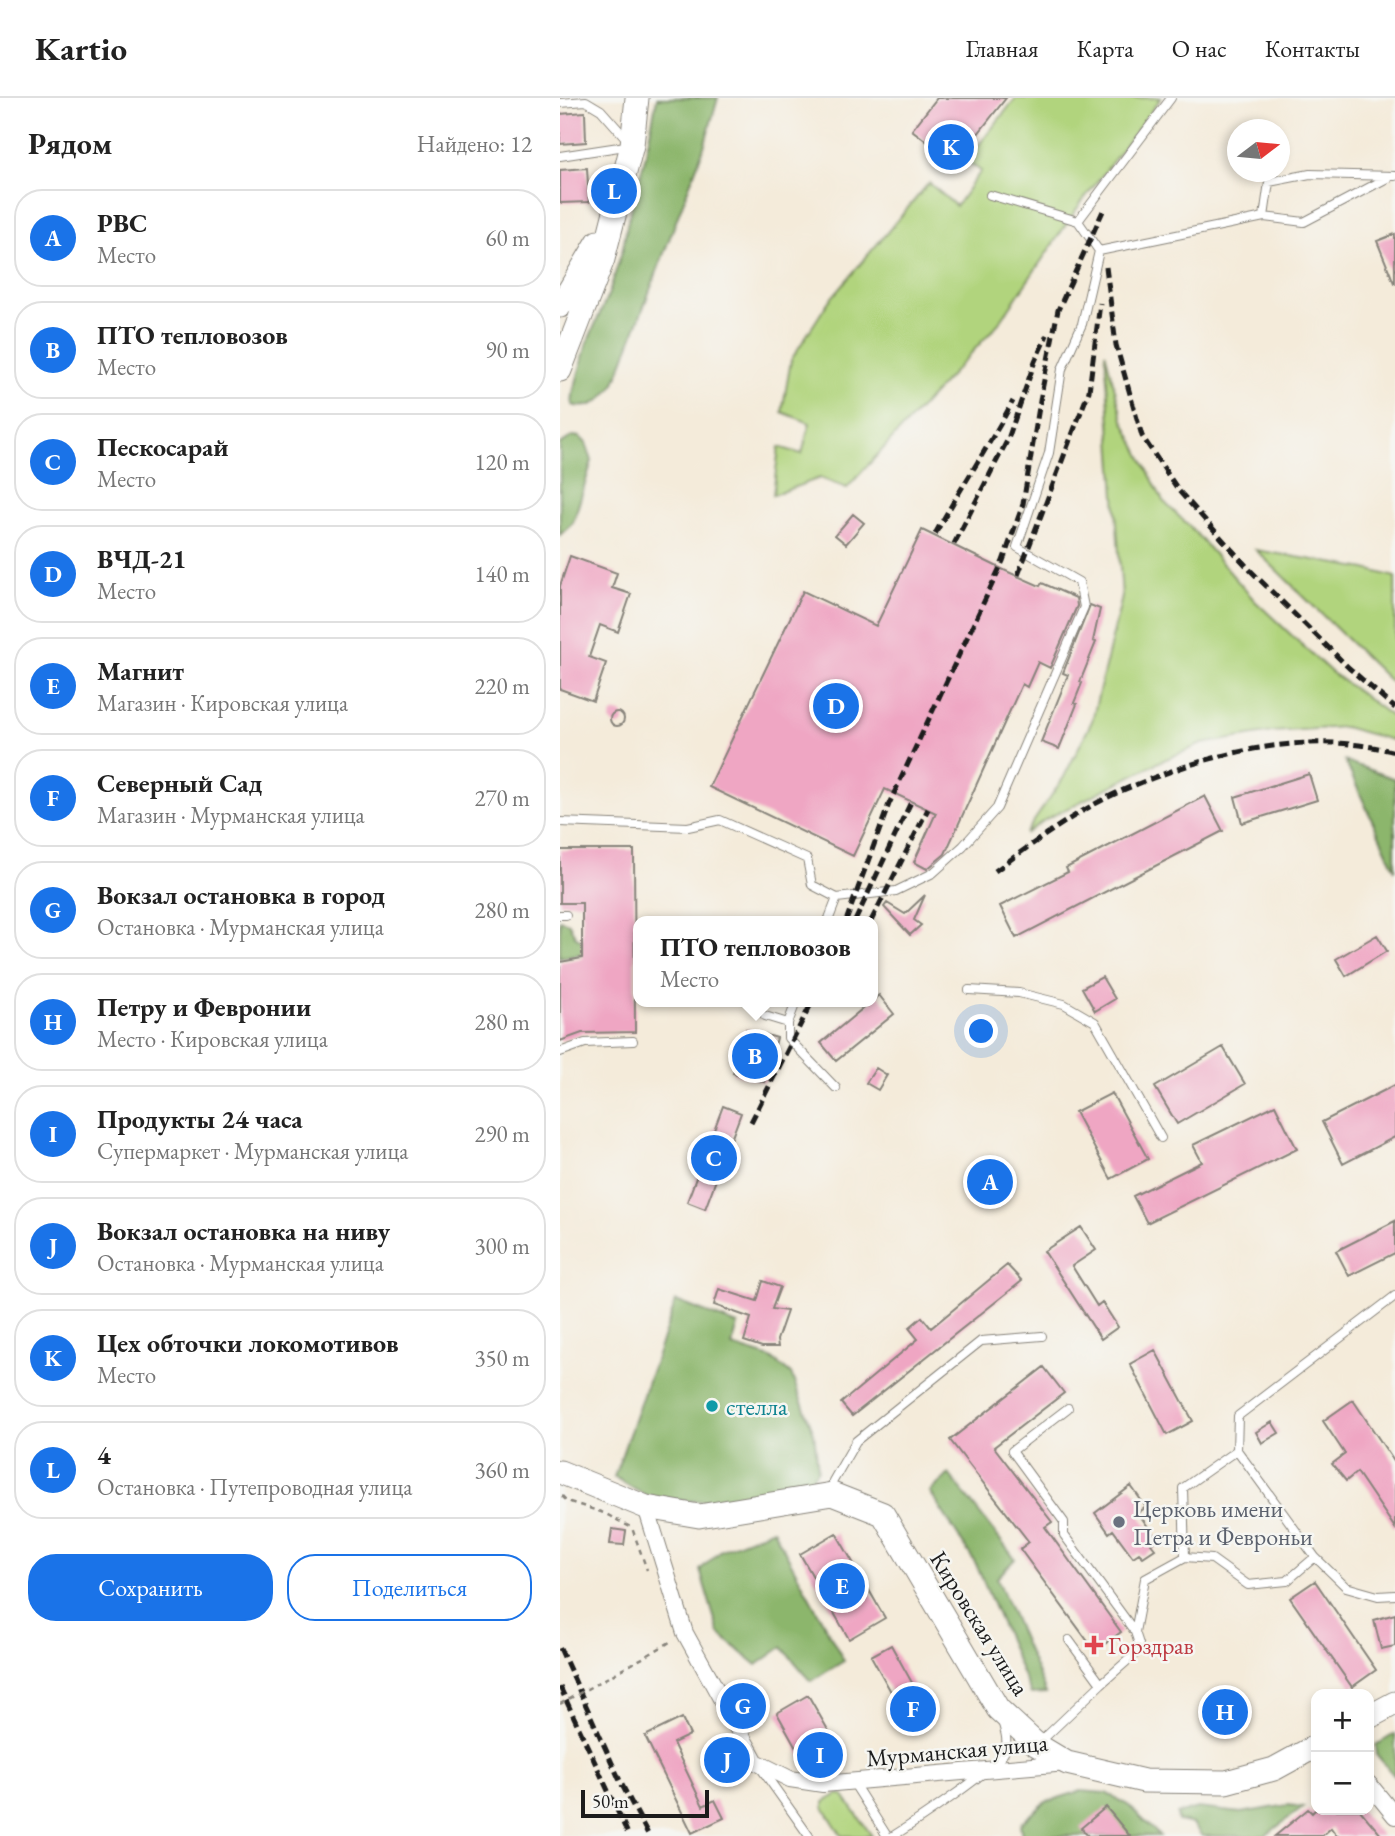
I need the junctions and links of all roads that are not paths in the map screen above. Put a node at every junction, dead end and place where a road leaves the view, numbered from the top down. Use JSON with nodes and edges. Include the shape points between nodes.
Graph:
{"nodes":[{"id":1,"x":637,"y":98,"type":"edge"},
{"id":2,"x":1171,"y":98,"type":"edge"},
{"id":3,"x":560,"y":103,"type":"edge"},
{"id":4,"x":632,"y":145,"type":"junction"},
{"id":5,"x":560,"y":156,"type":"edge"},
{"id":6,"x":1393,"y":176,"type":"edge"},
{"id":7,"x":990,"y":195,"type":"dead end"},
{"id":8,"x":614,"y":215,"type":"junction"},
{"id":9,"x":1264,"y":217,"type":"junction"},
{"id":10,"x":1078,"y":221,"type":"junction"},
{"id":11,"x":1099,"y":251,"type":"junction"},
{"id":12,"x":560,"y":306,"type":"edge"},
{"id":13,"x":562,"y":363,"type":"edge"},
{"id":14,"x":560,"y":822,"type":"edge"},
{"id":15,"x":836,"y":898,"type":"junction"},
{"id":16,"x":830,"y":916,"type":"edge"},
{"id":17,"x":969,"y":990,"type":"dead end"},
{"id":18,"x":794,"y":1007,"type":"edge"},
{"id":19,"x":765,"y":1016,"type":"dead end"},
{"id":20,"x":788,"y":1023,"type":"junction"},
{"id":21,"x":633,"y":1041,"type":"dead end"},
{"id":22,"x":560,"y":1052,"type":"edge"},
{"id":23,"x":836,"y":1088,"type":"dead end"},
{"id":24,"x":1161,"y":1138,"type":"dead end"},
{"id":25,"x":1395,"y":1296,"type":"edge"},
{"id":26,"x":1042,"y":1336,"type":"dead end"},
{"id":27,"x":1068,"y":1408,"type":"dead end"},
{"id":28,"x":1237,"y":1450,"type":"junction"},
{"id":29,"x":560,"y":1472,"type":"edge"},
{"id":30,"x":833,"y":1481,"type":"dead end"},
{"id":31,"x":646,"y":1507,"type":"junction"},
{"id":32,"x":1185,"y":1557,"type":"junction"},
{"id":33,"x":1315,"y":1558,"type":"junction"},
{"id":34,"x":1395,"y":1595,"type":"edge"},
{"id":35,"x":1135,"y":1632,"type":"junction"},
{"id":36,"x":1069,"y":1640,"type":"dead end"},
{"id":37,"x":1101,"y":1684,"type":"junction"},
{"id":38,"x":1395,"y":1703,"type":"edge"},
{"id":39,"x":998,"y":1709,"type":"junction"},
{"id":40,"x":1374,"y":1714,"type":"edge"},
{"id":41,"x":1037,"y":1745,"type":"junction"},
{"id":42,"x":1311,"y":1749,"type":"edge"},
{"id":43,"x":756,"y":1762,"type":"junction"},
{"id":44,"x":1067,"y":1763,"type":"junction"},
{"id":45,"x":987,"y":1770,"type":"junction"},
{"id":46,"x":853,"y":1782,"type":"junction"},
{"id":47,"x":1374,"y":1790,"type":"edge"},
{"id":48,"x":1395,"y":1816,"type":"edge"},
{"id":49,"x":808,"y":1836,"type":"edge"},
{"id":50,"x":887,"y":1836,"type":"edge"},
{"id":51,"x":893,"y":1836,"type":"edge"}],
"edges":[{"from":1,"to":4,"type":"main road"},
{"from":2,"to":10,"type":"lane"},
{"from":3,"to":4,"type":"lane","via":[[586,101],[601,110]]},
{"from":4,"to":5,"type":"lane"},
{"from":4,"to":8,"type":"main road"},
{"from":6,"to":9,"type":"lane","via":[[1304,222]]},
{"from":6,"to":9,"type":"lane","via":[[1310,174],[1269,182]]},
{"from":7,"to":10,"type":"lane"},
{"from":8,"to":12,"type":"main road"},
{"from":8,"to":13,"type":"main road","via":[[603,259]]},
{"from":9,"to":11,"type":"lane"},
{"from":10,"to":11,"type":"lane"},
{"from":11,"to":15,"type":"lane","via":[[1082,324],[1062,369],[1049,453],[1017,547],[1079,582],[1084,607],[998,808],[933,873],[896,891]]},
{"from":14,"to":15,"type":"lane","via":[[688,827],[720,820],[807,859],[812,885]]},
{"from":15,"to":16,"type":"lane"},
{"from":17,"to":24,"type":"lane","via":[[1019,993],[1064,1004],[1095,1022]]},
{"from":18,"to":20,"type":"lane"},
{"from":19,"to":20,"type":"lane"},
{"from":20,"to":23,"type":"lane","via":[[788,1038]]},
{"from":21,"to":22,"type":"lane","via":[[585,1043]]},
{"from":25,"to":28,"type":"lane","via":[[1238,1416]]},
{"from":26,"to":30,"type":"lane","via":[[981,1341],[856,1441]]},
{"from":27,"to":35,"type":"lane","via":[[1012,1451],[1063,1522],[1064,1535]]},
{"from":28,"to":32,"type":"lane","via":[[1183,1488]]},
{"from":28,"to":33,"type":"lane"},
{"from":29,"to":31,"type":"main road","name":"Кировская улица"},
{"from":31,"to":39,"type":"main road","name":"Кировская улица","via":[[699,1516],[832,1494],[883,1514]]},
{"from":31,"to":43,"type":"street","via":[[685,1633]]},
{"from":32,"to":33,"type":"lane","via":[[1212,1559],[1248,1585],[1287,1581]]},
{"from":32,"to":35,"type":"lane","via":[[1145,1579]]},
{"from":33,"to":34,"type":"lane","via":[[1346,1587]]},
{"from":35,"to":37,"type":"lane","via":[[1139,1644],[1135,1654]]},
{"from":36,"to":37,"type":"lane"},
{"from":37,"to":41,"type":"lane"},
{"from":38,"to":40,"type":"main road"},
{"from":39,"to":41,"type":"main road","name":"Кировская улица"},
{"from":39,"to":45,"type":"lane","via":[[1007,1735],[1004,1752]]},
{"from":41,"to":44,"type":"main road","name":"Кировская улица"},
{"from":42,"to":44,"type":"main road","name":"Кировская улица","via":[[1274,1769],[1226,1782],[1144,1781]]},
{"from":43,"to":46,"type":"street","name":"Мурманская улица","via":[[807,1783]]},
{"from":43,"to":49,"type":"lane"},
{"from":44,"to":45,"type":"street","name":"Мурманская улица"},
{"from":45,"to":46,"type":"street","name":"Мурманская улица"},
{"from":45,"to":51,"type":"lane"},
{"from":46,"to":50,"type":"lane"},
{"from":47,"to":48,"type":"street"}]}
